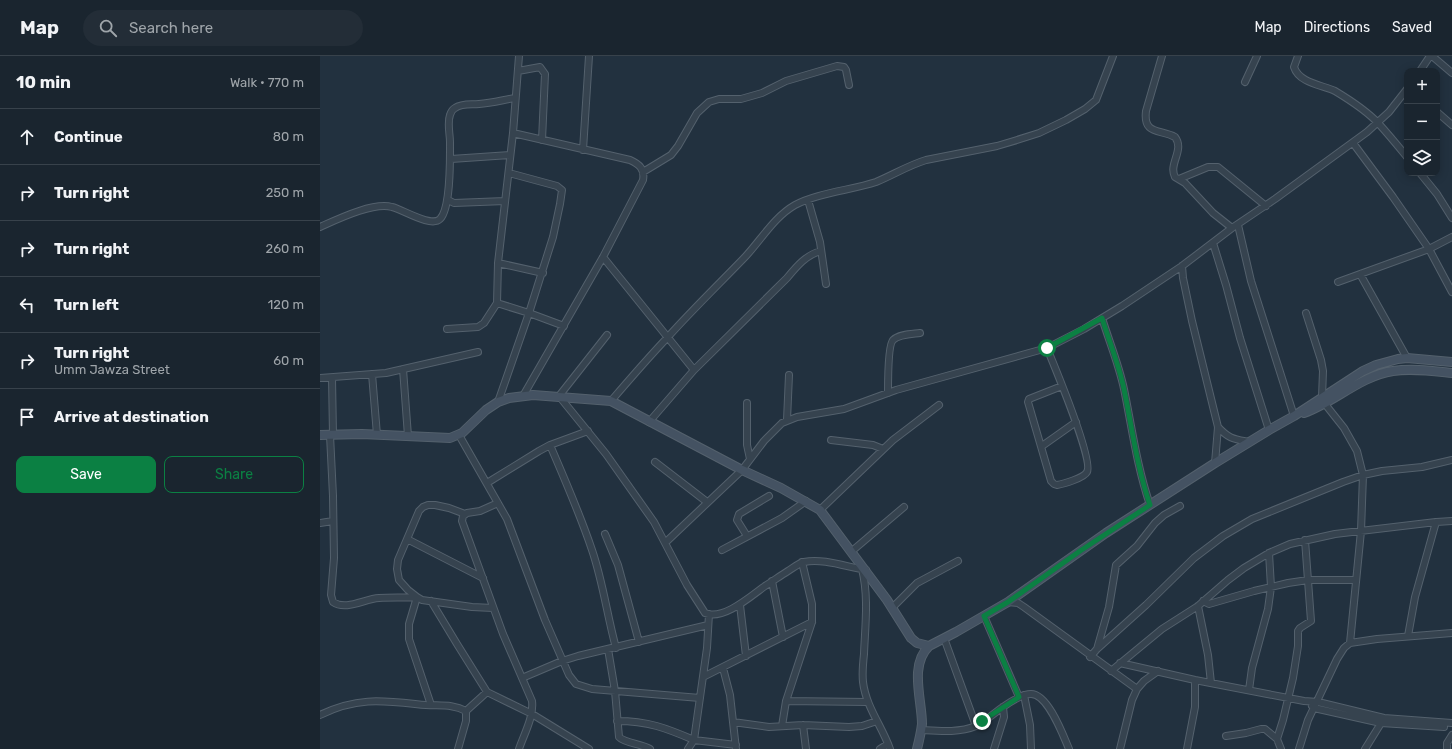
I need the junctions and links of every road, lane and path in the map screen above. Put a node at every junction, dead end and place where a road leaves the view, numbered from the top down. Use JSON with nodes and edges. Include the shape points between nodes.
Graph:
{"nodes":[{"id":1,"x":519,"y":56,"type":"edge"},
{"id":2,"x":589,"y":56,"type":"edge"},
{"id":3,"x":1113,"y":56,"type":"edge"},
{"id":4,"x":1162,"y":56,"type":"edge"},
{"id":5,"x":1257,"y":56,"type":"edge"},
{"id":6,"x":1298,"y":56,"type":"edge"},
{"id":7,"x":1431,"y":56,"type":"edge"},
{"id":8,"x":1422,"y":68,"type":"edge"},
{"id":9,"x":518,"y":71,"type":"junction"},
{"id":10,"x":1452,"y":73,"type":"edge"},
{"id":11,"x":1245,"y":82,"type":"dead end"},
{"id":12,"x":849,"y":85,"type":"dead end"},
{"id":13,"x":1404,"y":93,"type":"edge"},
{"id":14,"x":515,"y":98,"type":"junction"},
{"id":15,"x":1440,"y":115,"type":"edge"},
{"id":16,"x":1378,"y":123,"type":"junction"},
{"id":17,"x":1452,"y":126,"type":"edge"},
{"id":18,"x":513,"y":133,"type":"junction"},
{"id":19,"x":542,"y":140,"type":"junction"},
{"id":20,"x":1353,"y":142,"type":"junction"},
{"id":21,"x":583,"y":150,"type":"junction"},
{"id":22,"x":1404,"y":153,"type":"edge"},
{"id":23,"x":510,"y":155,"type":"junction"},
{"id":24,"x":450,"y":159,"type":"junction"},
{"id":25,"x":643,"y":172,"type":"junction"},
{"id":26,"x":508,"y":173,"type":"junction"},
{"id":27,"x":1422,"y":176,"type":"edge"},
{"id":28,"x":1180,"y":179,"type":"junction"},
{"id":29,"x":448,"y":200,"type":"junction"},
{"id":30,"x":808,"y":200,"type":"junction"},
{"id":31,"x":505,"y":201,"type":"junction"},
{"id":32,"x":1266,"y":206,"type":"junction"},
{"id":33,"x":1452,"y":218,"type":"edge"},
{"id":34,"x":320,"y":226,"type":"edge"},
{"id":35,"x":1235,"y":227,"type":"junction"},
{"id":36,"x":1452,"y":238,"type":"edge"},
{"id":37,"x":1213,"y":243,"type":"junction"},
{"id":38,"x":1429,"y":249,"type":"junction"},
{"id":39,"x":821,"y":250,"type":"junction"},
{"id":40,"x":604,"y":257,"type":"junction"},
{"id":41,"x":498,"y":263,"type":"junction"},
{"id":42,"x":1182,"y":266,"type":"junction"},
{"id":43,"x":543,"y":273,"type":"junction"},
{"id":44,"x":1360,"y":274,"type":"junction"},
{"id":45,"x":1338,"y":282,"type":"dead end"},
{"id":46,"x":826,"y":284,"type":"dead end"},
{"id":47,"x":1452,"y":292,"type":"edge"},
{"id":48,"x":497,"y":303,"type":"junction"},
{"id":49,"x":529,"y":313,"type":"junction"},
{"id":50,"x":1306,"y":313,"type":"dead end"},
{"id":51,"x":1102,"y":318,"type":"junction"},
{"id":52,"x":564,"y":326,"type":"junction"},
{"id":53,"x":447,"y":329,"type":"dead end"},
{"id":54,"x":920,"y":333,"type":"dead end"},
{"id":55,"x":607,"y":335,"type":"dead end"},
{"id":56,"x":668,"y":337,"type":"junction"},
{"id":57,"x":1047,"y":348,"type":"junction"},
{"id":58,"x":478,"y":352,"type":"dead end"},
{"id":59,"x":1407,"y":358,"type":"junction"},
{"id":60,"x":1452,"y":362,"type":"edge"},
{"id":61,"x":404,"y":369,"type":"junction"},
{"id":62,"x":694,"y":370,"type":"junction"},
{"id":63,"x":1452,"y":373,"type":"edge"},
{"id":64,"x":372,"y":374,"type":"junction"},
{"id":65,"x":789,"y":375,"type":"dead end"},
{"id":66,"x":320,"y":378,"type":"edge"},
{"id":67,"x":332,"y":378,"type":"junction"},
{"id":68,"x":1062,"y":386,"type":"junction"},
{"id":69,"x":888,"y":393,"type":"junction"},
{"id":70,"x":523,"y":396,"type":"junction"},
{"id":71,"x":558,"y":396,"type":"junction"},
{"id":72,"x":1323,"y":400,"type":"junction"},
{"id":73,"x":611,"y":401,"type":"junction"},
{"id":74,"x":498,"y":402,"type":"junction"},
{"id":75,"x":747,"y":403,"type":"dead end"},
{"id":76,"x":939,"y":405,"type":"dead end"},
{"id":77,"x":1294,"y":416,"type":"junction"},
{"id":78,"x":787,"y":420,"type":"junction"},
{"id":79,"x":649,"y":422,"type":"junction"},
{"id":80,"x":1076,"y":422,"type":"junction"},
{"id":81,"x":1218,"y":427,"type":"junction"},
{"id":82,"x":1268,"y":430,"type":"junction"},
{"id":83,"x":588,"y":431,"type":"junction"},
{"id":84,"x":320,"y":435,"type":"edge"},
{"id":85,"x":332,"y":435,"type":"junction"},
{"id":86,"x":377,"y":435,"type":"junction"},
{"id":87,"x":459,"y":435,"type":"junction"},
{"id":88,"x":408,"y":436,"type":"junction"},
{"id":89,"x":831,"y":440,"type":"dead end"},
{"id":90,"x":1250,"y":442,"type":"junction"},
{"id":91,"x":550,"y":445,"type":"junction"},
{"id":92,"x":1042,"y":446,"type":"junction"},
{"id":93,"x":883,"y":448,"type":"junction"},
{"id":94,"x":750,"y":459,"type":"junction"},
{"id":95,"x":1452,"y":460,"type":"edge"},
{"id":96,"x":655,"y":462,"type":"dead end"},
{"id":97,"x":1215,"y":463,"type":"junction"},
{"id":98,"x":742,"y":470,"type":"junction"},
{"id":99,"x":1363,"y":475,"type":"junction"},
{"id":100,"x":487,"y":483,"type":"junction"},
{"id":101,"x":770,"y":496,"type":"dead end"},
{"id":102,"x":806,"y":501,"type":"junction"},
{"id":103,"x":707,"y":502,"type":"junction"},
{"id":104,"x":498,"y":503,"type":"junction"},
{"id":105,"x":1150,"y":505,"type":"junction"},
{"id":106,"x":1180,"y":506,"type":"dead end"},
{"id":107,"x":904,"y":507,"type":"dead end"},
{"id":108,"x":820,"y":510,"type":"junction"},
{"id":109,"x":465,"y":514,"type":"junction"},
{"id":110,"x":333,"y":521,"type":"junction"},
{"id":111,"x":1452,"y":521,"type":"edge"},
{"id":112,"x":1436,"y":522,"type":"junction"},
{"id":113,"x":320,"y":523,"type":"edge"},
{"id":114,"x":1361,"y":531,"type":"junction"},
{"id":115,"x":605,"y":534,"type":"dead end"},
{"id":116,"x":747,"y":536,"type":"junction"},
{"id":117,"x":407,"y":539,"type":"junction"},
{"id":118,"x":1305,"y":540,"type":"junction"},
{"id":119,"x":666,"y":542,"type":"junction"},
{"id":120,"x":722,"y":550,"type":"dead end"},
{"id":121,"x":852,"y":551,"type":"junction"},
{"id":122,"x":1269,"y":553,"type":"junction"},
{"id":123,"x":958,"y":561,"type":"dead end"},
{"id":124,"x":802,"y":562,"type":"junction"},
{"id":125,"x":864,"y":570,"type":"junction"},
{"id":126,"x":482,"y":578,"type":"junction"},
{"id":127,"x":1308,"y":580,"type":"junction"},
{"id":128,"x":1356,"y":580,"type":"junction"},
{"id":129,"x":772,"y":581,"type":"junction"},
{"id":130,"x":1271,"y":587,"type":"junction"},
{"id":131,"x":416,"y":598,"type":"junction"},
{"id":132,"x":431,"y":601,"type":"junction"},
{"id":133,"x":1008,"y":602,"type":"junction"},
{"id":134,"x":1200,"y":603,"type":"junction"},
{"id":135,"x":740,"y":605,"type":"junction"},
{"id":136,"x":493,"y":608,"type":"junction"},
{"id":137,"x":892,"y":608,"type":"junction"},
{"id":138,"x":708,"y":614,"type":"junction"},
{"id":139,"x":984,"y":616,"type":"junction"},
{"id":140,"x":812,"y":622,"type":"junction"},
{"id":141,"x":708,"y":625,"type":"junction"},
{"id":142,"x":1452,"y":633,"type":"edge"},
{"id":143,"x":1408,"y":636,"type":"junction"},
{"id":144,"x":783,"y":637,"type":"junction"},
{"id":145,"x":944,"y":638,"type":"junction"},
{"id":146,"x":639,"y":642,"type":"junction"},
{"id":147,"x":1350,"y":643,"type":"junction"},
{"id":148,"x":929,"y":646,"type":"junction"},
{"id":149,"x":616,"y":648,"type":"junction"},
{"id":150,"x":608,"y":649,"type":"junction"},
{"id":151,"x":1097,"y":649,"type":"junction"},
{"id":152,"x":746,"y":656,"type":"junction"},
{"id":153,"x":1090,"y":657,"type":"junction"},
{"id":154,"x":562,"y":661,"type":"junction"},
{"id":155,"x":1120,"y":663,"type":"junction"},
{"id":156,"x":723,"y":668,"type":"junction"},
{"id":157,"x":1110,"y":671,"type":"junction"},
{"id":158,"x":1158,"y":672,"type":"junction"},
{"id":159,"x":703,"y":677,"type":"junction"},
{"id":160,"x":522,"y":678,"type":"junction"},
{"id":161,"x":1195,"y":680,"type":"junction"},
{"id":162,"x":1211,"y":683,"type":"junction"},
{"id":163,"x":1137,"y":689,"type":"junction"},
{"id":164,"x":1249,"y":690,"type":"junction"},
{"id":165,"x":615,"y":691,"type":"junction"},
{"id":166,"x":487,"y":692,"type":"junction"},
{"id":167,"x":1021,"y":696,"type":"junction"},
{"id":168,"x":700,"y":698,"type":"junction"},
{"id":169,"x":1288,"y":698,"type":"junction"},
{"id":170,"x":786,"y":701,"type":"junction"},
{"id":171,"x":867,"y":702,"type":"junction"},
{"id":172,"x":431,"y":705,"type":"junction"},
{"id":173,"x":1316,"y":705,"type":"junction"},
{"id":174,"x":1003,"y":707,"type":"junction"},
{"id":175,"x":466,"y":710,"type":"junction"},
{"id":176,"x":532,"y":714,"type":"junction"},
{"id":177,"x":320,"y":715,"type":"edge"},
{"id":178,"x":618,"y":721,"type":"junction"},
{"id":179,"x":877,"y":721,"type":"junction"},
{"id":180,"x":1383,"y":721,"type":"junction"},
{"id":181,"x":733,"y":722,"type":"junction"},
{"id":182,"x":1452,"y":723,"type":"edge"},
{"id":183,"x":803,"y":725,"type":"junction"},
{"id":184,"x":782,"y":726,"type":"junction"},
{"id":185,"x":976,"y":726,"type":"junction"},
{"id":186,"x":1452,"y":727,"type":"edge"},
{"id":187,"x":921,"y":730,"type":"junction"},
{"id":188,"x":1452,"y":735,"type":"edge"},
{"id":189,"x":1226,"y":736,"type":"dead end"},
{"id":190,"x":1277,"y":739,"type":"junction"},
{"id":191,"x":694,"y":740,"type":"junction"},
{"id":192,"x":736,"y":747,"type":"edge"},
{"id":193,"x":889,"y":747,"type":"edge"},
{"id":194,"x":458,"y":749,"type":"edge"},
{"id":195,"x":519,"y":749,"type":"edge"},
{"id":196,"x":590,"y":749,"type":"edge"},
{"id":197,"x":650,"y":749,"type":"edge"},
{"id":198,"x":688,"y":749,"type":"edge"},
{"id":199,"x":806,"y":749,"type":"edge"},
{"id":200,"x":880,"y":749,"type":"edge"},
{"id":201,"x":917,"y":749,"type":"edge"},
{"id":202,"x":994,"y":749,"type":"edge"},
{"id":203,"x":1031,"y":749,"type":"edge"},
{"id":204,"x":1069,"y":749,"type":"edge"},
{"id":205,"x":1120,"y":749,"type":"edge"},
{"id":206,"x":1187,"y":749,"type":"edge"},
{"id":207,"x":1281,"y":749,"type":"edge"},
{"id":208,"x":1299,"y":749,"type":"edge"},
{"id":209,"x":1365,"y":749,"type":"edge"},
{"id":210,"x":1447,"y":749,"type":"edge"}],
"edges":[{"from":1,"to":9,"type":"street"},
{"from":2,"to":21,"type":"street"},
{"from":3,"to":30,"type":"street","via":[[1096,100],[1055,126],[997,146],[915,163],[876,182]]},
{"from":4,"to":28,"type":"street","via":[[1145,119],[1156,132],[1177,139],[1173,173]]},
{"from":5,"to":11,"type":"street"},
{"from":6,"to":16,"type":"street","via":[[1294,68],[1302,78],[1349,99]]},
{"from":7,"to":8,"type":"street"},
{"from":7,"to":10,"type":"street"},
{"from":9,"to":14,"type":"street"},
{"from":9,"to":19,"type":"street","via":[[540,67],[545,74]]},
{"from":12,"to":25,"type":"street","via":[[846,70],[837,66],[786,81],[741,99],[719,99],[709,102],[697,113],[671,155]]},
{"from":13,"to":16,"type":"street"},
{"from":14,"to":18,"type":"street"},
{"from":14,"to":24,"type":"street","via":[[454,108],[449,122]]},
{"from":15,"to":17,"type":"street"},
{"from":16,"to":20,"type":"street"},
{"from":16,"to":22,"type":"street"},
{"from":18,"to":19,"type":"street"},
{"from":18,"to":23,"type":"street"},
{"from":19,"to":21,"type":"street"},
{"from":20,"to":32,"type":"street"},
{"from":20,"to":38,"type":"street"},
{"from":21,"to":25,"type":"street","via":[[630,160],[639,165]]},
{"from":23,"to":24,"type":"street"},
{"from":23,"to":26,"type":"street"},
{"from":24,"to":29,"type":"street"},
{"from":25,"to":40,"type":"street","via":[[643,180]]},
{"from":26,"to":31,"type":"street"},
{"from":26,"to":43,"type":"street","via":[[557,186],[562,190]]},
{"from":27,"to":33,"type":"street"},
{"from":28,"to":32,"type":"street","via":[[1208,167],[1218,167]]},
{"from":28,"to":35,"type":"street","via":[[1213,213]]},
{"from":29,"to":31,"type":"street","via":[[454,203]]},
{"from":29,"to":34,"type":"street","via":[[442,216],[437,221],[383,206],[369,208]]},
{"from":30,"to":39,"type":"street"},
{"from":30,"to":56,"type":"street","via":[[796,204],[779,217],[749,253]]},
{"from":31,"to":41,"type":"street"},
{"from":32,"to":35,"type":"street"},
{"from":35,"to":37,"type":"street"},
{"from":35,"to":77,"type":"street"},
{"from":36,"to":38,"type":"street"},
{"from":37,"to":42,"type":"street"},
{"from":37,"to":82,"type":"street"},
{"from":38,"to":44,"type":"street"},
{"from":38,"to":47,"type":"street"},
{"from":39,"to":46,"type":"street"},
{"from":39,"to":62,"type":"street","via":[[800,262]]},
{"from":40,"to":52,"type":"street"},
{"from":40,"to":56,"type":"street"},
{"from":41,"to":43,"type":"street"},
{"from":41,"to":48,"type":"street"},
{"from":42,"to":51,"type":"street"},
{"from":42,"to":81,"type":"street","via":[[1190,314]]},
{"from":43,"to":49,"type":"street"},
{"from":44,"to":45,"type":"street"},
{"from":44,"to":59,"type":"street"},
{"from":48,"to":49,"type":"street"},
{"from":48,"to":53,"type":"street","via":[[478,328]]},
{"from":49,"to":52,"type":"street"},
{"from":49,"to":74,"type":"street"},
{"from":50,"to":72,"type":"street","via":[[1321,360]]},
{"from":51,"to":57,"type":"street"},
{"from":51,"to":105,"type":"street","via":[[1123,387]]},
{"from":52,"to":70,"type":"street"},
{"from":54,"to":69,"type":"street","via":[[892,340]]},
{"from":55,"to":71,"type":"street"},
{"from":56,"to":62,"type":"street"},
{"from":56,"to":73,"type":"street"},
{"from":57,"to":68,"type":"street"},
{"from":57,"to":69,"type":"street"},
{"from":58,"to":61,"type":"street"},
{"from":59,"to":60,"type":"street"},
{"from":59,"to":72,"type":"street","via":[[1388,361],[1363,371]]},
{"from":61,"to":64,"type":"street"},
{"from":61,"to":88,"type":"street"},
{"from":62,"to":79,"type":"street"},
{"from":63,"to":72,"type":"street","via":[[1392,371]]},
{"from":64,"to":67,"type":"street"},
{"from":64,"to":86,"type":"street"},
{"from":65,"to":78,"type":"street"},
{"from":66,"to":67,"type":"street"},
{"from":67,"to":85,"type":"street"},
{"from":68,"to":80,"type":"street"},
{"from":68,"to":92,"type":"street","via":[[1029,399],[1028,406]]},
{"from":69,"to":78,"type":"street","via":[[844,408]]},
{"from":70,"to":71,"type":"street"},
{"from":70,"to":74,"type":"street"},
{"from":71,"to":73,"type":"street"},
{"from":71,"to":83,"type":"street"},
{"from":72,"to":77,"type":"street"},
{"from":72,"to":99,"type":"street","via":[[1357,451]]},
{"from":73,"to":79,"type":"street"},
{"from":74,"to":87,"type":"street"},
{"from":75,"to":94,"type":"street","via":[[747,444]]},
{"from":76,"to":93,"type":"street"},
{"from":77,"to":82,"type":"street"},
{"from":78,"to":94,"type":"street","via":[[772,431]]},
{"from":79,"to":98,"type":"street"},
{"from":80,"to":92,"type":"street"},
{"from":80,"to":92,"type":"street","via":[[1088,464],[1086,474],[1062,484],[1054,484]]},
{"from":81,"to":90,"type":"street","via":[[1230,438]]},
{"from":81,"to":97,"type":"street"},
{"from":82,"to":90,"type":"street"},
{"from":83,"to":91,"type":"street"},
{"from":83,"to":119,"type":"street","via":[[624,477]]},
{"from":84,"to":85,"type":"street"},
{"from":85,"to":86,"type":"street"},
{"from":85,"to":110,"type":"street"},
{"from":86,"to":88,"type":"street"},
{"from":87,"to":88,"type":"street","via":[[443,438]]},
{"from":87,"to":100,"type":"street"},
{"from":89,"to":93,"type":"street"},
{"from":90,"to":97,"type":"street"},
{"from":91,"to":100,"type":"street"},
{"from":91,"to":149,"type":"street","via":[[592,550],[605,594]]},
{"from":93,"to":108,"type":"street"},
{"from":94,"to":98,"type":"street"},
{"from":95,"to":99,"type":"street"},
{"from":96,"to":103,"type":"street"},
{"from":97,"to":105,"type":"street"},
{"from":98,"to":102,"type":"street"},
{"from":98,"to":103,"type":"street"},
{"from":99,"to":114,"type":"street"},
{"from":99,"to":151,"type":"street","via":[[1252,519],[1223,536],[1194,558]]},
{"from":100,"to":104,"type":"street"},
{"from":101,"to":116,"type":"street","via":[[739,514],[737,520]]},
{"from":102,"to":108,"type":"street"},
{"from":102,"to":116,"type":"street","via":[[782,518]]},
{"from":103,"to":119,"type":"street"},
{"from":104,"to":109,"type":"street"},
{"from":104,"to":154,"type":"street","via":[[512,530]]},
{"from":105,"to":133,"type":"street"},
{"from":106,"to":151,"type":"street","via":[[1155,523],[1137,546],[1116,565]]},
{"from":107,"to":121,"type":"street"},
{"from":108,"to":121,"type":"street"},
{"from":109,"to":117,"type":"street","via":[[435,505],[423,507]]},
{"from":109,"to":126,"type":"street","via":[[463,523]]},
{"from":110,"to":113,"type":"street"},
{"from":110,"to":131,"type":"street","via":[[332,602],[346,605],[374,598]]},
{"from":111,"to":112,"type":"street"},
{"from":112,"to":114,"type":"street"},
{"from":112,"to":143,"type":"street","via":[[1415,597]]},
{"from":114,"to":118,"type":"street"},
{"from":114,"to":128,"type":"street"},
{"from":115,"to":146,"type":"street","via":[[618,565]]},
{"from":116,"to":120,"type":"street"},
{"from":117,"to":126,"type":"street"},
{"from":117,"to":131,"type":"street","via":[[398,560],[397,574],[402,584]]},
{"from":118,"to":122,"type":"street"},
{"from":118,"to":127,"type":"street"},
{"from":119,"to":138,"type":"street","via":[[687,585]]},
{"from":121,"to":125,"type":"street"},
{"from":122,"to":130,"type":"street"},
{"from":122,"to":134,"type":"street","via":[[1244,568]]},
{"from":123,"to":137,"type":"street","via":[[917,583]]},
{"from":124,"to":125,"type":"street","via":[[818,562]]},
{"from":124,"to":129,"type":"street"},
{"from":124,"to":140,"type":"street","via":[[812,604]]},
{"from":125,"to":137,"type":"street"},
{"from":125,"to":171,"type":"street","via":[[866,622],[862,680]]},
{"from":126,"to":136,"type":"street"},
{"from":127,"to":128,"type":"street"},
{"from":127,"to":130,"type":"street"},
{"from":127,"to":169,"type":"street","via":[[1311,621],[1298,632],[1298,646]]},
{"from":128,"to":147,"type":"street"},
{"from":129,"to":135,"type":"street"},
{"from":129,"to":144,"type":"street"},
{"from":130,"to":134,"type":"street","via":[[1209,604]]},
{"from":130,"to":164,"type":"street"},
{"from":131,"to":132,"type":"street"},
{"from":131,"to":172,"type":"street","via":[[409,624],[409,639]]},
{"from":132,"to":136,"type":"street"},
{"from":132,"to":166,"type":"street"},
{"from":133,"to":139,"type":"street"},
{"from":133,"to":153,"type":"street","via":[[1018,603],[1024,607]]},
{"from":134,"to":155,"type":"street"},
{"from":134,"to":162,"type":"street"},
{"from":135,"to":138,"type":"street","via":[[727,611]]},
{"from":135,"to":152,"type":"street"},
{"from":136,"to":160,"type":"street"},
{"from":137,"to":148,"type":"street","via":[[911,638],[917,643]]},
{"from":138,"to":141,"type":"street"},
{"from":139,"to":145,"type":"street"},
{"from":139,"to":167,"type":"street"},
{"from":140,"to":144,"type":"street"},
{"from":140,"to":170,"type":"street"},
{"from":141,"to":146,"type":"street"},
{"from":141,"to":159,"type":"street"},
{"from":142,"to":143,"type":"street"},
{"from":143,"to":147,"type":"street"},
{"from":144,"to":152,"type":"street"},
{"from":145,"to":148,"type":"street"},
{"from":145,"to":185,"type":"street"},
{"from":146,"to":149,"type":"street"},
{"from":147,"to":173,"type":"street","via":[[1337,659]]},
{"from":148,"to":187,"type":"street","via":[[922,655],[918,673]]},
{"from":149,"to":150,"type":"street"},
{"from":150,"to":154,"type":"street"},
{"from":150,"to":165,"type":"street"},
{"from":151,"to":153,"type":"street"},
{"from":152,"to":156,"type":"street"},
{"from":153,"to":157,"type":"street"},
{"from":154,"to":160,"type":"street"},
{"from":154,"to":165,"type":"street","via":[[576,684],[592,689]]},
{"from":155,"to":157,"type":"street"},
{"from":155,"to":158,"type":"street"},
{"from":156,"to":159,"type":"street"},
{"from":156,"to":181,"type":"street"},
{"from":157,"to":163,"type":"street"},
{"from":158,"to":161,"type":"street"},
{"from":158,"to":163,"type":"street"},
{"from":159,"to":168,"type":"street"},
{"from":160,"to":176,"type":"street","via":[[531,697]]},
{"from":161,"to":162,"type":"street"},
{"from":161,"to":206,"type":"street","via":[[1195,707]]},
{"from":162,"to":164,"type":"street"},
{"from":163,"to":205,"type":"street"},
{"from":164,"to":169,"type":"street"},
{"from":165,"to":168,"type":"street"},
{"from":165,"to":178,"type":"street"},
{"from":166,"to":175,"type":"street"},
{"from":166,"to":176,"type":"street"},
{"from":167,"to":174,"type":"street"},
{"from":167,"to":203,"type":"street","via":[[1030,725]]},
{"from":167,"to":204,"type":"street","via":[[1030,694],[1042,699],[1049,707]]},
{"from":168,"to":191,"type":"street"},
{"from":169,"to":173,"type":"street"},
{"from":169,"to":190,"type":"street"},
{"from":170,"to":171,"type":"street"},
{"from":170,"to":184,"type":"street"},
{"from":171,"to":179,"type":"street"},
{"from":172,"to":175,"type":"street","via":[[449,705]]},
{"from":172,"to":177,"type":"street","via":[[366,701],[342,705]]},
{"from":173,"to":180,"type":"street"},
{"from":173,"to":208,"type":"street","via":[[1308,720]]},
{"from":174,"to":185,"type":"street"},
{"from":174,"to":202,"type":"street","via":[[1004,717]]},
{"from":175,"to":194,"type":"street","via":[[466,721]]},
{"from":176,"to":195,"type":"street"},
{"from":176,"to":196,"type":"street"},
{"from":178,"to":191,"type":"street","via":[[655,725]]},
{"from":178,"to":197,"type":"street","via":[[620,739]]},
{"from":179,"to":183,"type":"street","via":[[849,727]]},
{"from":179,"to":193,"type":"street"},
{"from":180,"to":182,"type":"street"},
{"from":180,"to":186,"type":"street"},
{"from":180,"to":209,"type":"street"},
{"from":181,"to":184,"type":"street"},
{"from":181,"to":192,"type":"street"},
{"from":183,"to":184,"type":"street"},
{"from":183,"to":199,"type":"street"},
{"from":185,"to":187,"type":"street","via":[[951,731]]},
{"from":187,"to":201,"type":"street"},
{"from":188,"to":210,"type":"street","via":[[1447,743]]},
{"from":189,"to":190,"type":"street","via":[[1261,729],[1268,730]]},
{"from":190,"to":207,"type":"street"},
{"from":191,"to":192,"type":"street"},
{"from":191,"to":198,"type":"street"},
{"from":193,"to":200,"type":"street"}]}
